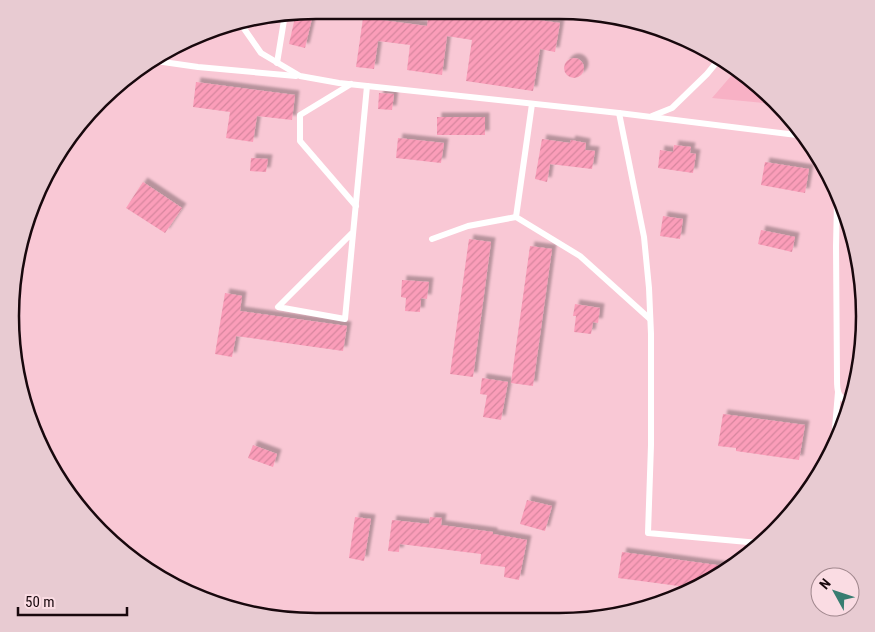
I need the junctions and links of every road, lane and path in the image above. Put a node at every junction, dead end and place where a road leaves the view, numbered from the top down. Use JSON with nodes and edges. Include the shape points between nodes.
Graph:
{"nodes":[{"id":1,"x":284,"y":20,"type":"edge"},
{"id":2,"x":243,"y":28,"type":"edge"},
{"id":3,"x":162,"y":62,"type":"edge"},
{"id":4,"x":277,"y":63,"type":"junction"},
{"id":5,"x":715,"y":64,"type":"edge"},
{"id":6,"x":300,"y":76,"type":"junction"},
{"id":7,"x":351,"y":84,"type":"junction"},
{"id":8,"x":368,"y":86,"type":"junction"},
{"id":9,"x":532,"y":104,"type":"junction"},
{"id":10,"x":619,"y":113,"type":"junction"},
{"id":11,"x":650,"y":117,"type":"junction"},
{"id":12,"x":795,"y":135,"type":"edge"},
{"id":13,"x":356,"y":206,"type":"junction"},
{"id":14,"x":837,"y":211,"type":"edge"},
{"id":15,"x":516,"y":217,"type":"junction"},
{"id":16,"x":354,"y":232,"type":"junction"},
{"id":17,"x":432,"y":239,"type":"dead end"},
{"id":18,"x":650,"y":320,"type":"junction"},
{"id":19,"x":838,"y":392,"type":"junction"},
{"id":20,"x":844,"y":400,"type":"edge"},
{"id":21,"x":835,"y":427,"type":"edge"},
{"id":22,"x":751,"y":542,"type":"edge"}],
"edges":[{"from":1,"to":4,"type":"lane"},
{"from":2,"to":4,"type":"lane","via":[[261,53]]},
{"from":3,"to":6,"type":"lane"},
{"from":4,"to":6,"type":"lane"},
{"from":5,"to":11,"type":"lane","via":[[672,108]]},
{"from":6,"to":7,"type":"lane"},
{"from":7,"to":8,"type":"lane"},
{"from":7,"to":13,"type":"lane","via":[[300,115],[300,141]]},
{"from":8,"to":9,"type":"lane"},
{"from":8,"to":13,"type":"lane"},
{"from":9,"to":10,"type":"lane"},
{"from":9,"to":15,"type":"lane"},
{"from":10,"to":11,"type":"lane"},
{"from":10,"to":18,"type":"lane","via":[[644,237]]},
{"from":11,"to":12,"type":"lane"},
{"from":13,"to":16,"type":"lane"},
{"from":14,"to":19,"type":"lane"},
{"from":15,"to":17,"type":"lane","via":[[468,226]]},
{"from":15,"to":18,"type":"lane","via":[[580,256]]},
{"from":16,"to":16,"type":"lane","via":[[345,319],[278,306],[284,300]]},
{"from":18,"to":22,"type":"lane","via":[[648,533]]},
{"from":19,"to":20,"type":"lane"},
{"from":19,"to":21,"type":"lane"}]}
